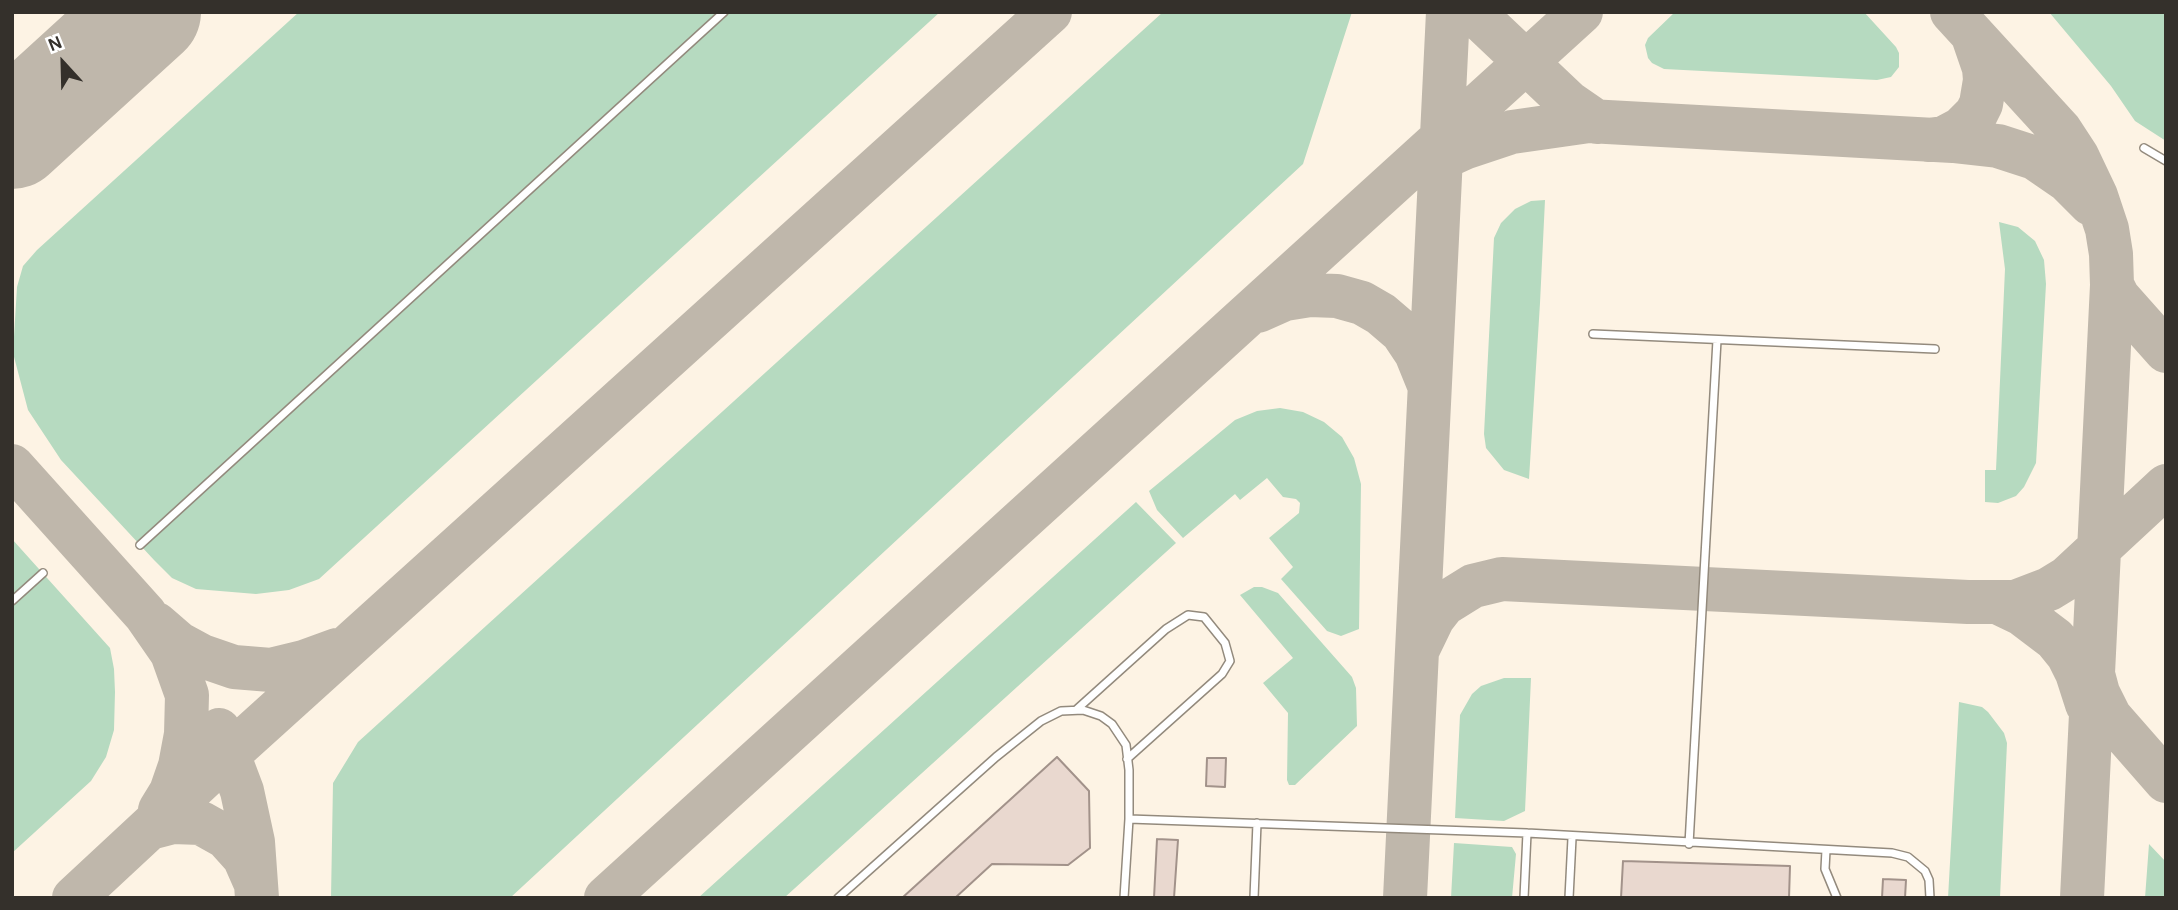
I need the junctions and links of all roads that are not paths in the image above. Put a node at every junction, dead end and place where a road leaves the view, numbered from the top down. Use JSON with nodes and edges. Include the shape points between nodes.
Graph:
{"nodes":[{"id":1,"x":724,"y":12,"type":"edge"},
{"id":2,"x":2144,"y":148,"type":"dead end"},
{"id":3,"x":2166,"y":161,"type":"edge"},
{"id":4,"x":1593,"y":334,"type":"dead end"},
{"id":5,"x":1717,"y":340,"type":"junction"},
{"id":6,"x":1935,"y":349,"type":"dead end"},
{"id":7,"x":140,"y":545,"type":"dead end"},
{"id":8,"x":43,"y":573,"type":"dead end"},
{"id":9,"x":12,"y":601,"type":"edge"},
{"id":10,"x":1076,"y":710,"type":"junction"},
{"id":11,"x":1128,"y":759,"type":"junction"},
{"id":12,"x":1129,"y":819,"type":"junction"},
{"id":13,"x":1257,"y":823,"type":"junction"},
{"id":14,"x":1527,"y":834,"type":"junction"},
{"id":15,"x":1572,"y":838,"type":"junction"},
{"id":16,"x":1689,"y":844,"type":"junction"},
{"id":17,"x":1826,"y":850,"type":"junction"},
{"id":18,"x":838,"y":898,"type":"edge"},
{"id":19,"x":1124,"y":898,"type":"edge"},
{"id":20,"x":1254,"y":898,"type":"edge"},
{"id":21,"x":1524,"y":898,"type":"edge"},
{"id":22,"x":1569,"y":898,"type":"edge"},
{"id":23,"x":1837,"y":898,"type":"edge"},
{"id":24,"x":1930,"y":898,"type":"edge"}],
"edges":[{"from":1,"to":7,"type":"lane"},
{"from":2,"to":3,"type":"lane"},
{"from":4,"to":5,"type":"lane"},
{"from":5,"to":6,"type":"lane"},
{"from":5,"to":16,"type":"lane"},
{"from":8,"to":9,"type":"lane"},
{"from":10,"to":11,"type":"lane","via":[[1112,724],[1126,746]]},
{"from":10,"to":11,"type":"lane","via":[[1167,629],[1188,615],[1204,617],[1225,643],[1230,661],[1222,674]]},
{"from":10,"to":18,"type":"lane","via":[[1061,711],[1041,721]]},
{"from":11,"to":12,"type":"lane"},
{"from":12,"to":13,"type":"lane"},
{"from":12,"to":19,"type":"lane"},
{"from":13,"to":14,"type":"lane"},
{"from":13,"to":20,"type":"lane"},
{"from":14,"to":15,"type":"lane"},
{"from":14,"to":21,"type":"lane"},
{"from":15,"to":16,"type":"lane"},
{"from":15,"to":22,"type":"lane"},
{"from":16,"to":17,"type":"lane"},
{"from":17,"to":23,"type":"lane","via":[[1825,869]]},
{"from":17,"to":24,"type":"lane","via":[[1908,856],[1925,871]]}]}
